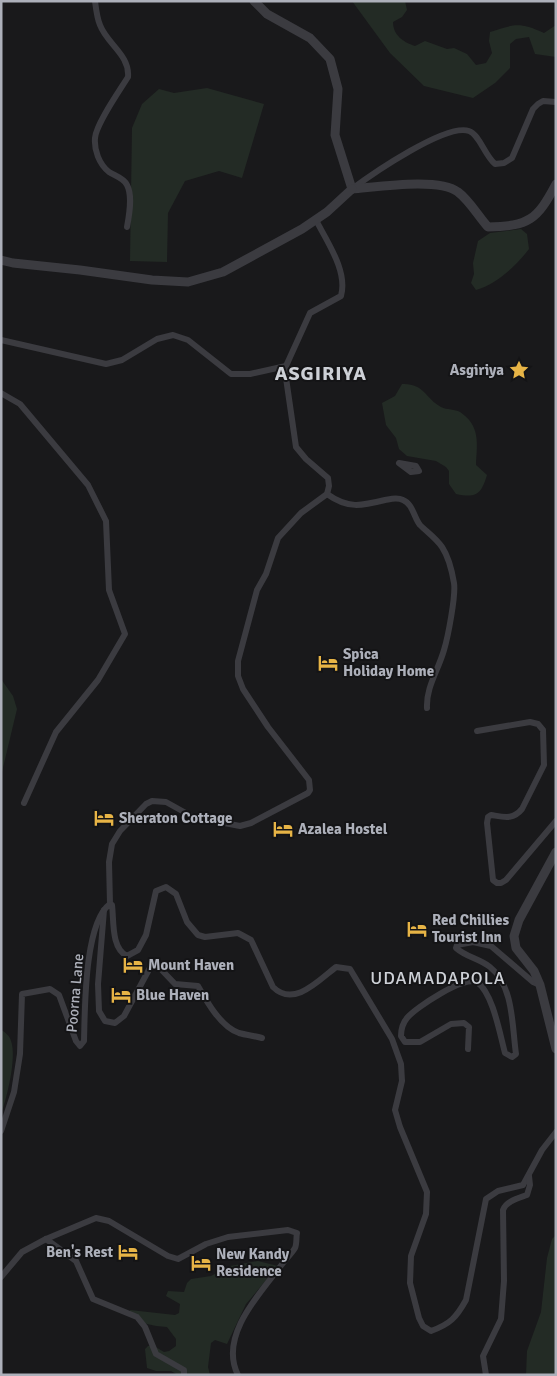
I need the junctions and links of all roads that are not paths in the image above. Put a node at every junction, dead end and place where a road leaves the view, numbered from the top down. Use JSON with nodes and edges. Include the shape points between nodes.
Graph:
{"nodes":[{"id":1,"x":95,"y":1,"type":"edge"},
{"id":2,"x":254,"y":1,"type":"edge"},
{"id":3,"x":556,"y":102,"type":"edge"},
{"id":4,"x":556,"y":184,"type":"edge"},
{"id":5,"x":352,"y":189,"type":"junction"},
{"id":6,"x":316,"y":220,"type":"junction"},
{"id":7,"x":127,"y":227,"type":"dead end"},
{"id":8,"x":1,"y":260,"type":"edge"},
{"id":9,"x":1,"y":340,"type":"edge"},
{"id":10,"x":286,"y":366,"type":"junction"},
{"id":11,"x":1,"y":393,"type":"edge"},
{"id":12,"x":411,"y":472,"type":"joint"},
{"id":13,"x":327,"y":494,"type":"junction"},
{"id":14,"x":427,"y":708,"type":"dead end"},
{"id":15,"x":477,"y":731,"type":"dead end"},
{"id":16,"x":24,"y":803,"type":"dead end"},
{"id":17,"x":556,"y":821,"type":"edge"},
{"id":18,"x":556,"y":852,"type":"edge"},
{"id":19,"x":107,"y":906,"type":"junction"},
{"id":20,"x":540,"y":984,"type":"junction"},
{"id":21,"x":262,"y":1038,"type":"dead end"},
{"id":22,"x":468,"y":1049,"type":"dead end"},
{"id":23,"x":556,"y":1049,"type":"edge"},
{"id":24,"x":1,"y":1131,"type":"edge"},
{"id":25,"x":556,"y":1132,"type":"edge"},
{"id":26,"x":529,"y":1176,"type":"junction"},
{"id":27,"x":46,"y":1239,"type":"junction"},
{"id":28,"x":1,"y":1277,"type":"edge"},
{"id":29,"x":184,"y":1375,"type":"edge"},
{"id":30,"x":238,"y":1375,"type":"edge"},
{"id":31,"x":486,"y":1375,"type":"edge"}],
"edges":[{"from":1,"to":7,"type":"street","via":[[99,25],[128,70],[128,77],[95,137],[101,163],[128,187],[130,211]]},
{"from":2,"to":5,"type":"street","via":[[267,14],[310,38],[330,59],[338,89],[335,135]]},
{"from":3,"to":5,"type":"street","via":[[543,101],[533,109],[512,158],[504,163],[495,164],[488,158],[469,130],[456,132],[440,136],[381,168]]},
{"from":4,"to":5,"type":"street","via":[[541,210],[529,221],[488,228],[460,192],[448,186],[434,183]]},
{"from":5,"to":6,"type":"street"},
{"from":6,"to":8,"type":"street","via":[[223,272],[188,282],[13,264]]},
{"from":6,"to":10,"type":"street","via":[[343,274],[343,289],[341,296],[310,313]]},
{"from":9,"to":10,"type":"street","via":[[106,364],[122,360],[157,339],[173,335],[188,340],[231,374],[250,374]]},
{"from":10,"to":13,"type":"street","via":[[296,448],[328,478]]},
{"from":11,"to":16,"type":"street","via":[[20,404],[88,485],[106,521],[109,590],[125,634],[98,680],[56,732]]},
{"from":12,"to":12,"type":"street","via":[[419,471],[416,466],[399,463]]},
{"from":13,"to":14,"type":"street","via":[[348,505],[394,498],[404,500],[418,523],[441,545],[446,555],[454,584],[452,603],[444,650],[426,695]]},
{"from":13,"to":19,"type":"street","via":[[302,513],[278,538],[257,590],[238,661],[238,676],[243,689],[309,780],[310,790],[240,826],[193,816],[166,802],[146,804],[112,844]]},
{"from":15,"to":17,"type":"street","via":[[530,722],[543,730],[544,765],[522,810],[512,817],[488,817],[493,880],[501,883],[506,880]]},
{"from":18,"to":20,"type":"street","via":[[519,920],[514,936],[516,948]]},
{"from":19,"to":21,"type":"street","via":[[98,984],[99,1011],[105,1021],[115,1023],[124,1016],[155,963],[175,984],[198,986],[219,1018],[237,1032]]},
{"from":19,"to":24,"type":"street","name":"Poorna Lane","via":[[98,918],[88,960],[84,1041],[80,1046],[59,995],[50,989],[22,994],[20,1054],[14,1092]]},
{"from":19,"to":26,"type":"street","via":[[112,906],[115,942],[127,956],[138,950],[146,935],[156,891],[166,887],[176,894],[187,922],[198,935],[238,933],[251,940],[273,987],[279,993],[304,993],[336,967],[350,969],[392,1039],[401,1064],[402,1081],[395,1110],[427,1192],[426,1214],[411,1256],[410,1282],[423,1326],[431,1331],[447,1325],[466,1300],[486,1199],[498,1191],[523,1185]]},
{"from":20,"to":22,"type":"street","via":[[533,982],[492,946],[473,942],[457,945],[461,952],[490,967],[502,981],[509,1002],[516,1054],[512,1057],[505,1053],[490,1002],[484,990],[471,980],[459,983],[418,1008],[407,1017],[400,1036],[405,1042],[420,1042],[451,1024],[464,1023],[469,1027]]},
{"from":20,"to":23,"type":"street"},
{"from":25,"to":26,"type":"street","via":[[542,1150]]},
{"from":26,"to":31,"type":"street","via":[[527,1195],[509,1202],[503,1210],[501,1319],[483,1356]]},
{"from":27,"to":28,"type":"street","via":[[22,1252]]},
{"from":27,"to":29,"type":"street","via":[[76,1261],[93,1299],[137,1317],[156,1354],[184,1370]]},
{"from":27,"to":30,"type":"street","via":[[96,1218],[109,1220],[178,1259],[228,1237],[288,1230],[297,1233],[296,1247],[249,1308],[237,1329],[232,1351],[233,1366]]}]}
